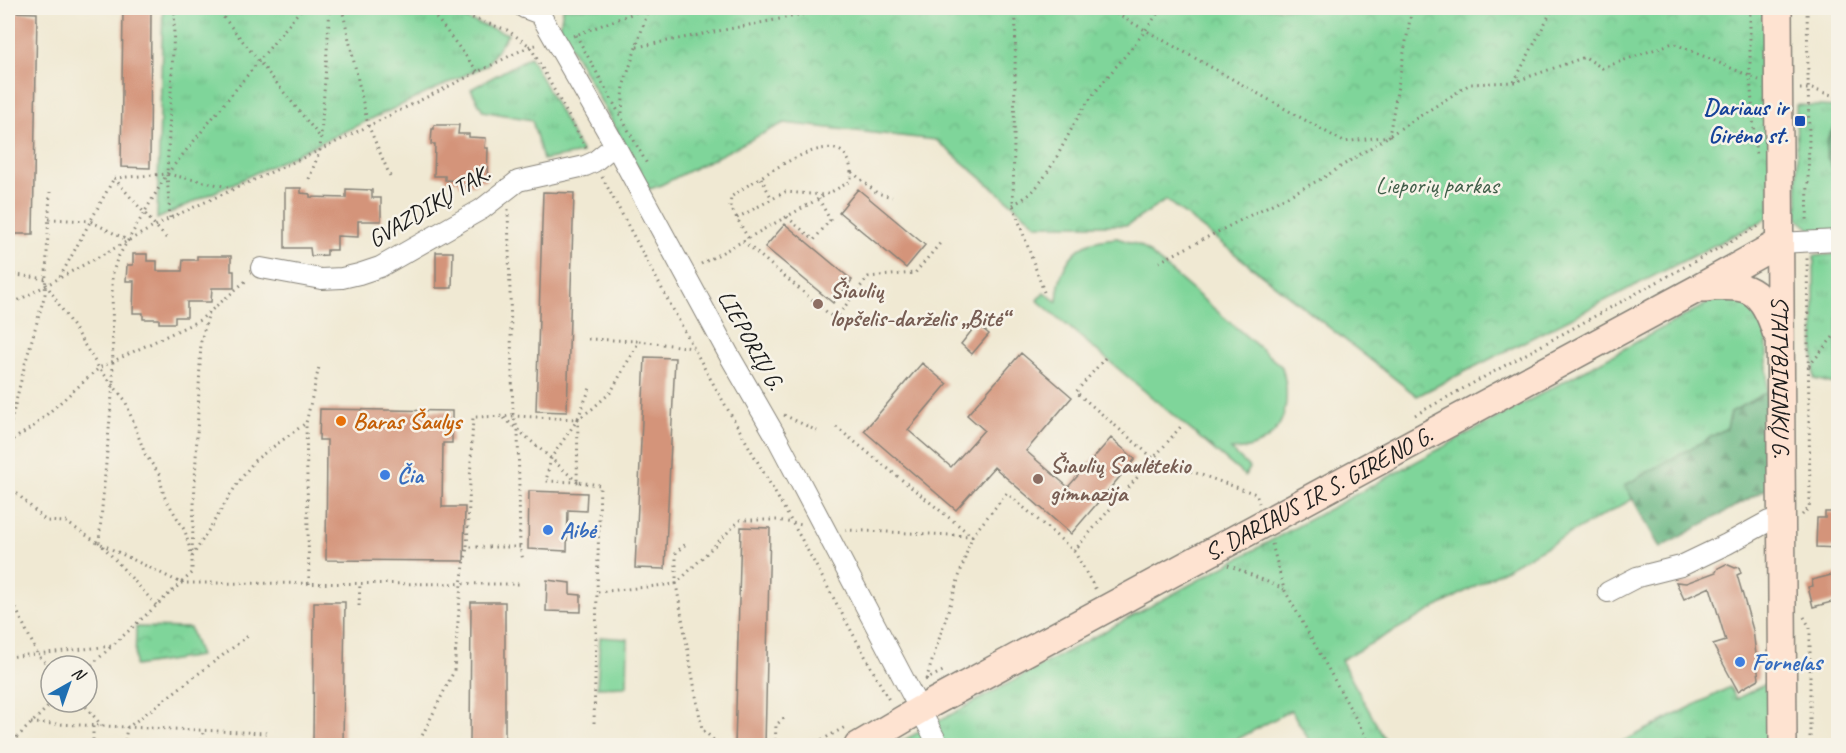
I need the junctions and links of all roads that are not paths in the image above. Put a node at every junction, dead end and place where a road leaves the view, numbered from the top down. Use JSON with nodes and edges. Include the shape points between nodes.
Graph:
{"nodes":[{"id":1,"x":1778,"y":8,"type":"edge"},
{"id":2,"x":536,"y":10,"type":"edge"},
{"id":3,"x":615,"y":145,"type":"junction"},
{"id":4,"x":1839,"y":240,"type":"edge"},
{"id":5,"x":1779,"y":243,"type":"junction"},
{"id":6,"x":261,"y":268,"type":"road end"},
{"id":7,"x":1697,"y":289,"type":"junction"},
{"id":8,"x":1781,"y":348,"type":"junction"},
{"id":9,"x":1792,"y":518,"type":"junction"},
{"id":10,"x":1608,"y":592,"type":"dead end"},
{"id":11,"x":921,"y":709,"type":"junction"},
{"id":12,"x":855,"y":735,"type":"edge"},
{"id":13,"x":939,"y":746,"type":"edge"},
{"id":14,"x":1783,"y":746,"type":"edge"}],
"edges":[{"from":1,"to":5,"type":"street","name":"STATYBININKŲ G."},
{"from":2,"to":3,"type":"street","name":"LIEPORIŲ G."},
{"from":3,"to":6,"type":"street","name":"GVAZDIKŲ TAK.","via":[[585,166],[518,182],[482,209],[380,267],[342,278],[321,279]]},
{"from":3,"to":11,"type":"street","name":"LIEPORIŲ G."},
{"from":4,"to":5,"type":"street"},
{"from":5,"to":7,"type":"street","name":"S. DARIAUS IR S. GIRĖNO G."},
{"from":5,"to":8,"type":"street","name":"STATYBININKŲ G."},
{"from":7,"to":8,"type":"street","via":[[1731,285],[1759,297]]},
{"from":7,"to":11,"type":"street","name":"S. DARIAUS IR S. GIRĖNO G."},
{"from":8,"to":9,"type":"street","name":"STATYBININKŲ G."},
{"from":9,"to":10,"type":"street","via":[[1769,521],[1681,566],[1637,577]]},
{"from":9,"to":14,"type":"street","name":"STATYBININKŲ G."},
{"from":11,"to":12,"type":"street","name":"S. DARIAUS IR S. GIRĖNO G."},
{"from":11,"to":13,"type":"street","name":"LIEPORIŲ G."}]}
